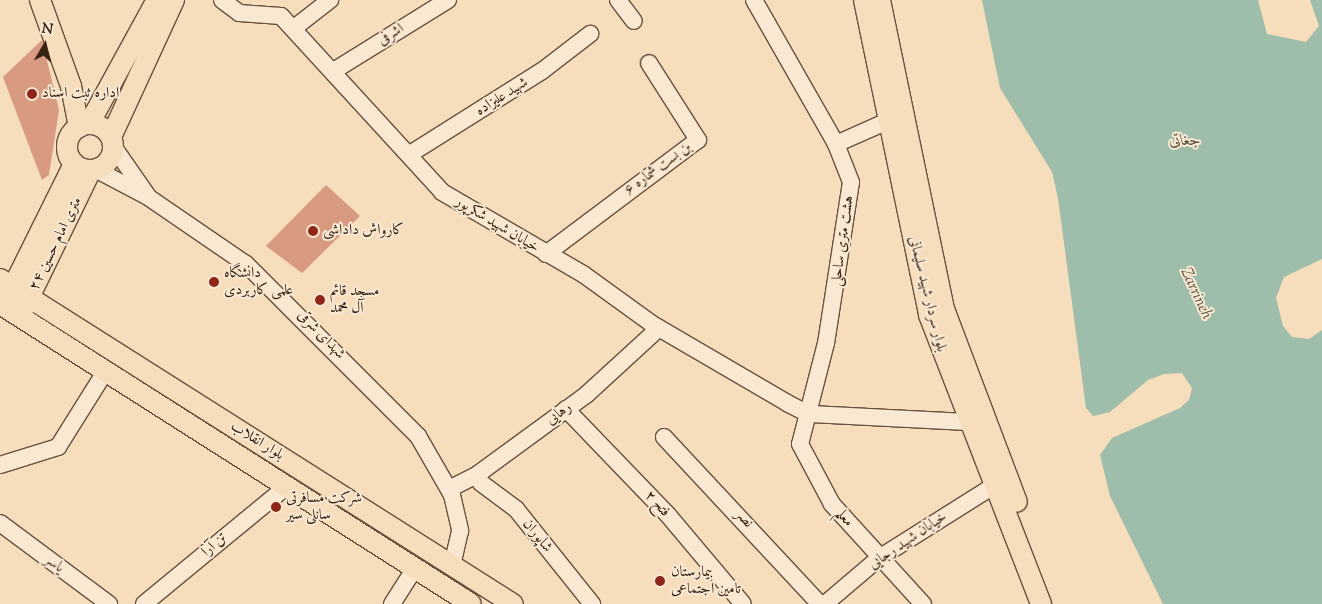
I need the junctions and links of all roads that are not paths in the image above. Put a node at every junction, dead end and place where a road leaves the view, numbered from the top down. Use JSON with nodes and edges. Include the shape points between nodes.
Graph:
{"nodes":[{"id":1,"x":40,"y":0,"type":"edge"},
{"id":2,"x":157,"y":0,"type":"edge"},
{"id":3,"x":174,"y":0,"type":"edge"},
{"id":4,"x":222,"y":0,"type":"edge"},
{"id":5,"x":330,"y":0,"type":"edge"},
{"id":6,"x":448,"y":0,"type":"edge"},
{"id":7,"x":618,"y":0,"type":"edge"},
{"id":8,"x":754,"y":0,"type":"edge"},
{"id":9,"x":864,"y":0,"type":"edge"},
{"id":10,"x":880,"y":0,"type":"edge"},
{"id":11,"x":634,"y":21,"type":"dead end"},
{"id":12,"x":294,"y":28,"type":"junction"},
{"id":13,"x":590,"y":34,"type":"dead end"},
{"id":14,"x":649,"y":63,"type":"dead end"},
{"id":15,"x":335,"y":70,"type":"junction"},
{"id":16,"x":888,"y":121,"type":"junction"},
{"id":17,"x":84,"y":125,"type":"junction"},
{"id":18,"x":112,"y":142,"type":"junction"},
{"id":19,"x":836,"y":144,"type":"junction"},
{"id":20,"x":410,"y":154,"type":"junction"},
{"id":21,"x":87,"y":168,"type":"junction"},
{"id":22,"x":148,"y":197,"type":"junction"},
{"id":23,"x":546,"y":254,"type":"junction"},
{"id":24,"x":14,"y":288,"type":"edge"},
{"id":25,"x":1,"y":305,"type":"edge"},
{"id":26,"x":20,"y":317,"type":"junction"},
{"id":27,"x":660,"y":328,"type":"junction"},
{"id":28,"x":105,"y":372,"type":"junction"},
{"id":29,"x":566,"y":409,"type":"junction"},
{"id":30,"x":809,"y":414,"type":"junction"},
{"id":31,"x":969,"y":422,"type":"junction"},
{"id":32,"x":664,"y":437,"type":"dead end"},
{"id":33,"x":0,"y":465,"type":"edge"},
{"id":34,"x":478,"y":474,"type":"junction"},
{"id":35,"x":995,"y":485,"type":"junction"},
{"id":36,"x":286,"y":486,"type":"junction"},
{"id":37,"x":449,"y":489,"type":"junction"},
{"id":38,"x":0,"y":523,"type":"edge"},
{"id":39,"x":879,"y":558,"type":"junction"},
{"id":40,"x":452,"y":565,"type":"junction"},
{"id":41,"x":415,"y":568,"type":"junction"},
{"id":42,"x":441,"y":584,"type":"junction"},
{"id":43,"x":109,"y":604,"type":"edge"},
{"id":44,"x":144,"y":604,"type":"edge"},
{"id":45,"x":392,"y":604,"type":"edge"},
{"id":46,"x":471,"y":604,"type":"edge"},
{"id":47,"x":513,"y":604,"type":"edge"},
{"id":48,"x":592,"y":604,"type":"edge"},
{"id":49,"x":743,"y":604,"type":"edge"},
{"id":50,"x":820,"y":604,"type":"edge"},
{"id":51,"x":825,"y":604,"type":"edge"},
{"id":52,"x":923,"y":604,"type":"edge"},
{"id":53,"x":1041,"y":604,"type":"edge"},
{"id":54,"x":1056,"y":604,"type":"edge"}],
"edges":[{"from":1,"to":17,"type":"main road"},
{"from":2,"to":17,"type":"main road"},
{"from":3,"to":18,"type":"main road"},
{"from":4,"to":12,"type":"street","name":"خیابان شهید شکرپور","via":[[239,13],[281,16]]},
{"from":5,"to":12,"type":"street"},
{"from":6,"to":15,"type":"street","name":"اشرفی"},
{"from":7,"to":11,"type":"street"},
{"from":8,"to":19,"type":"street","name":"هشت متری ساحلی"},
{"from":9,"to":16,"type":"main road","name":"بلوار سردار شهید سلیمانی"},
{"from":10,"to":54,"type":"main road","name":"بلوار سردار شهید سلیمانی","via":[[944,309]]},
{"from":12,"to":15,"type":"street","name":"خیابان شهید شکرپور"},
{"from":13,"to":20,"type":"street","name":"شهید علیزاده","via":[[542,71]]},
{"from":14,"to":23,"type":"street","name":"بن بست شماره ۶","via":[[698,140]]},
{"from":15,"to":20,"type":"street","name":"خیابان شهید شکرپور"},
{"from":16,"to":19,"type":"street"},
{"from":16,"to":31,"type":"main road","name":"بلوار سردار شهید سلیمانی","via":[[930,315]]},
{"from":17,"to":18,"type":"main road","via":[[102,127]]},
{"from":17,"to":21,"type":"main road","via":[[67,144]]},
{"from":18,"to":21,"type":"main road","via":[[109,160]]},
{"from":18,"to":22,"type":"street"},
{"from":19,"to":30,"type":"street","name":"هشت متری ساحلی","via":[[851,182],[843,250]]},
{"from":20,"to":23,"type":"street","name":"خیابان شهید شکرپور","via":[[442,192]]},
{"from":21,"to":22,"type":"street","name":"شهدای شرقی"},
{"from":21,"to":24,"type":"main road","name":"۲۴ متری امام حسین"},
{"from":22,"to":37,"type":"street","name":"شهدای شرقی","via":[[246,264],[287,300],[418,436]]},
{"from":23,"to":27,"type":"street","name":"خیابان شهید شکرپور","via":[[583,274]]},
{"from":24,"to":25,"type":"main road","name":"۲۴ متری امام حسین"},
{"from":24,"to":26,"type":"main road","name":"۲۴ متری امام حسین"},
{"from":24,"to":40,"type":"main road","name":"بلوار انقلاب"},
{"from":25,"to":26,"type":"main road","name":"بلوار انقلاب"},
{"from":26,"to":28,"type":"main road","name":"بلوار انقلاب"},
{"from":27,"to":29,"type":"street","name":"رهایی"},
{"from":27,"to":30,"type":"street","name":"خیابان شهید شکرپور"},
{"from":28,"to":33,"type":"street","via":[[58,446]]},
{"from":28,"to":36,"type":"main road","name":"بلوار انقلاب"},
{"from":29,"to":34,"type":"street","name":"رهایی"},
{"from":29,"to":49,"type":"street","name":"فتح ۲","via":[[668,515]]},
{"from":30,"to":31,"type":"street"},
{"from":30,"to":39,"type":"street","name":"معلم","via":[[800,444],[832,504]]},
{"from":31,"to":35,"type":"main road","name":"بلوار سردار شهید سلیمانی"},
{"from":32,"to":50,"type":"street","name":"نصر"},
{"from":34,"to":37,"type":"street","name":"رهایی"},
{"from":34,"to":48,"type":"street","name":"شاپوران","via":[[481,483],[516,509]]},
{"from":35,"to":39,"type":"street","name":"خیابان شهید رجایی"},
{"from":35,"to":53,"type":"main road","name":"بلوار سردار شهید سلیمانی"},
{"from":36,"to":41,"type":"main road","name":"بلوار انقلاب"},
{"from":36,"to":44,"type":"street","name":"تن آرا"},
{"from":37,"to":40,"type":"street","name":"شهدای شرقی","via":[[460,531]]},
{"from":38,"to":43,"type":"street","name":"یاسر"},
{"from":39,"to":51,"type":"street","name":"خیابان شهید رجایی"},
{"from":39,"to":52,"type":"street","name":"معلم"},
{"from":40,"to":42,"type":"main road"},
{"from":40,"to":47,"type":"main road","name":"بلوار انقلاب"},
{"from":41,"to":42,"type":"main road","name":"بلوار انقلاب"},
{"from":41,"to":45,"type":"street"},
{"from":42,"to":46,"type":"main road","name":"بلوار انقلاب"}]}
